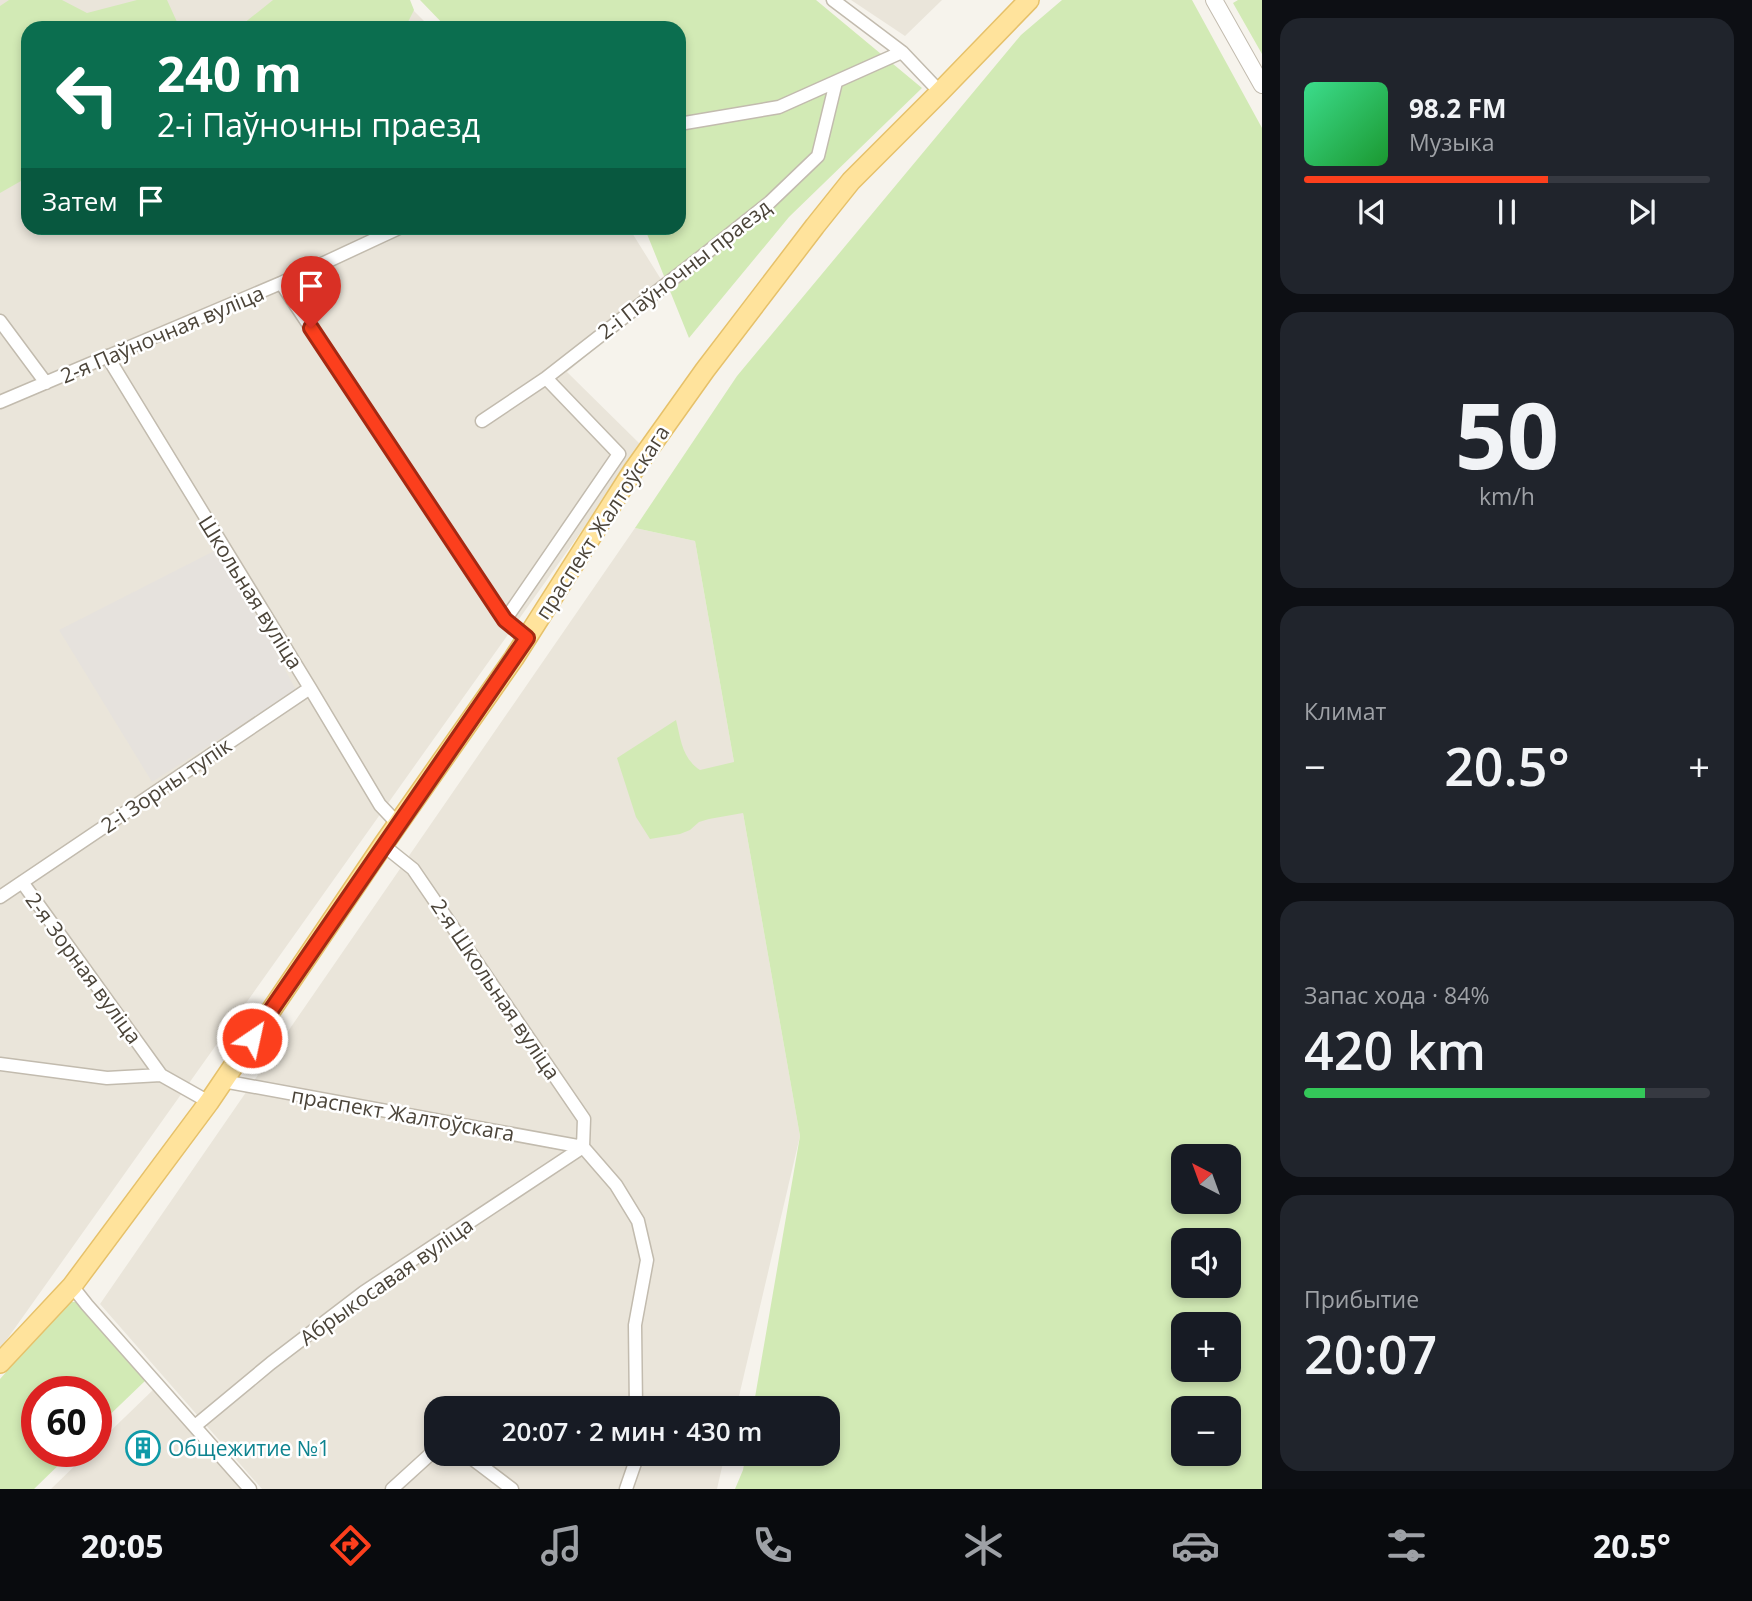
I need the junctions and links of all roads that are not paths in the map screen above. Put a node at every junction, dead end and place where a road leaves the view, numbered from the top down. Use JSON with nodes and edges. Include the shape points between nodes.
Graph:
{"nodes":[{"id":1,"x":833,"y":0,"type":"edge"},
{"id":2,"x":1029,"y":0,"type":"edge"},
{"id":3,"x":1214,"y":0,"type":"edge"},
{"id":4,"x":902,"y":52,"type":"junction"},
{"id":5,"x":836,"y":82,"type":"junction"},
{"id":6,"x":1262,"y":85,"type":"edge"},
{"id":7,"x":940,"y":92,"type":"junction"},
{"id":8,"x":686,"y":123,"type":"edge"},
{"id":9,"x":384,"y":235,"type":"edge"},
{"id":10,"x":281,"y":283,"type":"junction"},
{"id":11,"x":0,"y":321,"type":"edge"},
{"id":12,"x":107,"y":356,"type":"junction"},
{"id":13,"x":546,"y":378,"type":"junction"},
{"id":14,"x":46,"y":383,"type":"junction"},
{"id":15,"x":0,"y":402,"type":"edge"},
{"id":16,"x":482,"y":421,"type":"dead end"},
{"id":17,"x":505,"y":620,"type":"junction"},
{"id":18,"x":527,"y":638,"type":"junction"},
{"id":19,"x":310,"y":688,"type":"junction"},
{"id":20,"x":398,"y":824,"type":"junction"},
{"id":21,"x":383,"y":845,"type":"junction"},
{"id":22,"x":22,"y":882,"type":"junction"},
{"id":23,"x":0,"y":897,"type":"edge"},
{"id":24,"x":0,"y":1064,"type":"edge"},
{"id":25,"x":161,"y":1075,"type":"junction"},
{"id":26,"x":223,"y":1081,"type":"junction"},
{"id":27,"x":209,"y":1102,"type":"junction"},
{"id":28,"x":583,"y":1147,"type":"junction"},
{"id":29,"x":72,"y":1286,"type":"junction"},
{"id":30,"x":0,"y":1363,"type":"edge"},
{"id":31,"x":636,"y":1396,"type":"edge"},
{"id":32,"x":195,"y":1426,"type":"junction"},
{"id":33,"x":424,"y":1460,"type":"edge"},
{"id":34,"x":482,"y":1466,"type":"edge"},
{"id":35,"x":634,"y":1466,"type":"edge"},
{"id":36,"x":250,"y":1489,"type":"edge"},
{"id":37,"x":392,"y":1489,"type":"edge"},
{"id":38,"x":512,"y":1489,"type":"edge"},
{"id":39,"x":626,"y":1489,"type":"edge"}],
"edges":[{"from":1,"to":4,"type":"street"},
{"from":2,"to":7,"type":"main road","name":"праспект Жалтоўскага"},
{"from":3,"to":6,"type":"street"},
{"from":4,"to":5,"type":"street"},
{"from":4,"to":7,"type":"street"},
{"from":5,"to":8,"type":"street","via":[[779,107]]},
{"from":5,"to":13,"type":"street","name":"2-і Паўночны праезд","via":[[818,156],[770,202]]},
{"from":7,"to":18,"type":"main road","name":"праспект Жалтоўскага","via":[[851,181],[719,351],[633,471]]},
{"from":9,"to":10,"type":"street","name":"2-я Паўночная вуліца"},
{"from":10,"to":12,"type":"street","name":"2-я Паўночная вуліца"},
{"from":10,"to":17,"type":"street"},
{"from":11,"to":14,"type":"street"},
{"from":12,"to":14,"type":"street","name":"2-я Паўночная вуліца"},
{"from":12,"to":19,"type":"street","name":"Школьная вуліца"},
{"from":13,"to":16,"type":"street","name":"2-і Паўночны праезд"},
{"from":13,"to":17,"type":"street","via":[[619,454]]},
{"from":14,"to":15,"type":"street","name":"2-я Паўночная вуліца"},
{"from":17,"to":18,"type":"street"},
{"from":18,"to":20,"type":"main road","name":"праспект Жалтоўскага"},
{"from":19,"to":20,"type":"street","name":"Школьная вуліца","via":[[380,805]]},
{"from":19,"to":22,"type":"street","name":"2-і Зорны тупік"},
{"from":20,"to":21,"type":"main road","name":"праспект Жалтоўскага"},
{"from":21,"to":26,"type":"main road","name":"праспект Жалтоўскага"},
{"from":21,"to":28,"type":"street","name":"2-я Школьная вуліца","via":[[413,869],[584,1119]]},
{"from":22,"to":23,"type":"street","name":"2-я Зорная вуліца"},
{"from":22,"to":25,"type":"street","name":"2-я Зорная вуліца"},
{"from":24,"to":25,"type":"street","name":"2-я Зорная вуліца","via":[[107,1078]]},
{"from":25,"to":27,"type":"street","name":"2-я Зорная вуліца"},
{"from":26,"to":27,"type":"main road","name":"праспект Жалтоўскага"},
{"from":26,"to":28,"type":"street","name":"праспект Жалтоўскага"},
{"from":27,"to":29,"type":"main road","name":"праспект Жалтоўскага"},
{"from":28,"to":31,"type":"street","via":[[616,1185],[638,1221],[647,1260],[635,1325]]},
{"from":28,"to":32,"type":"street","name":"Абрыкосавая вуліца","via":[[364,1292]]},
{"from":29,"to":30,"type":"main road","name":"праспект Жалтоўскага"},
{"from":29,"to":32,"type":"street"},
{"from":32,"to":36,"type":"street"},
{"from":33,"to":37,"type":"street"},
{"from":34,"to":38,"type":"street"},
{"from":35,"to":39,"type":"street"}]}
